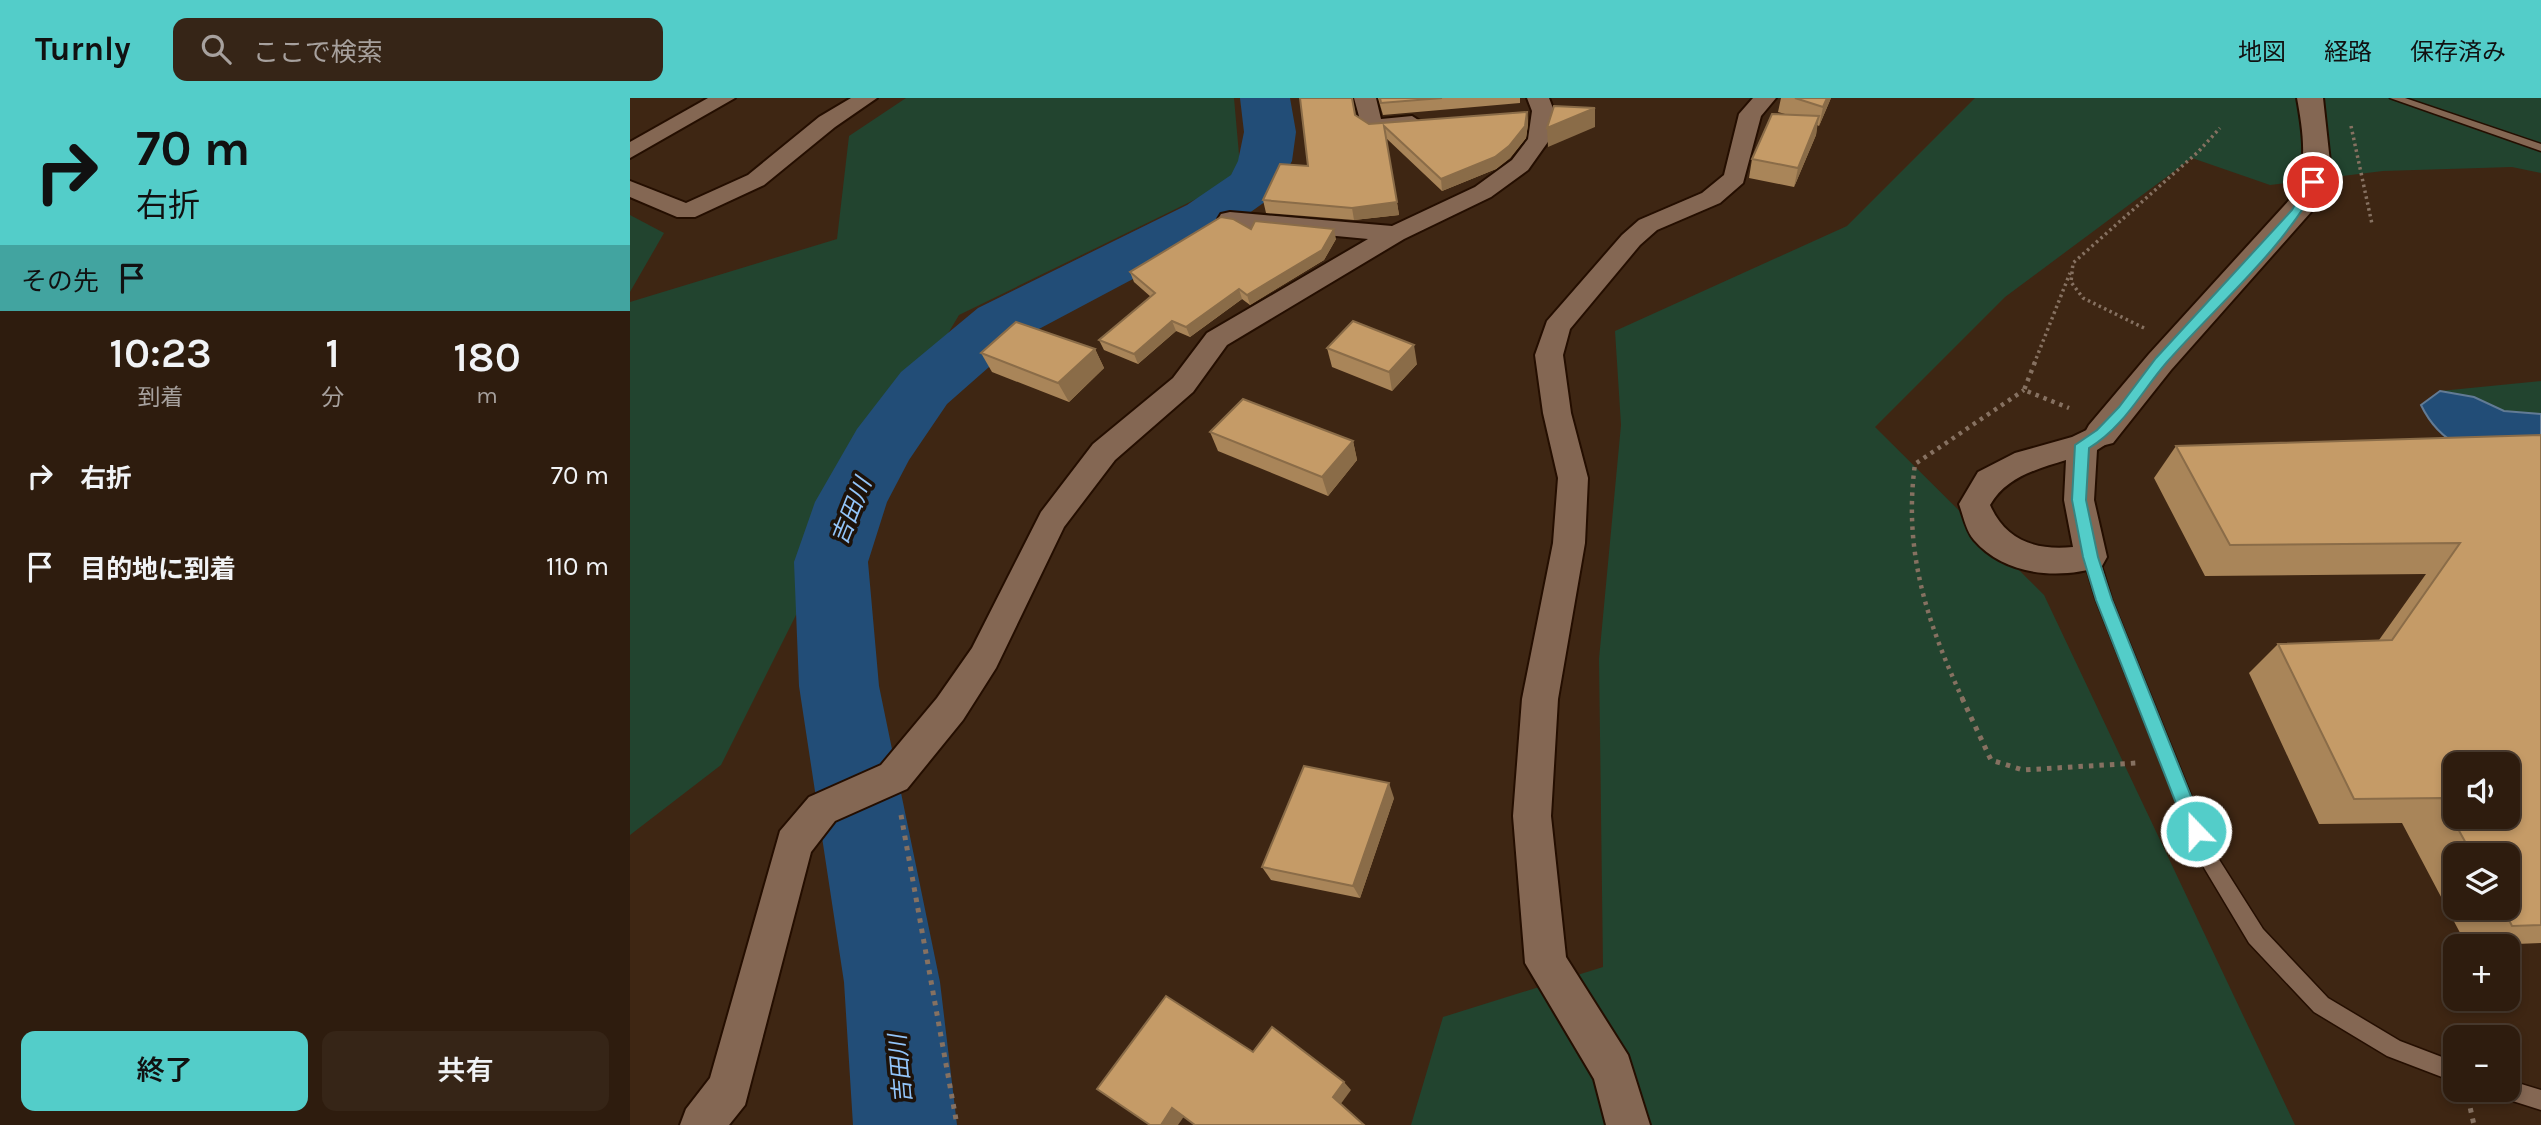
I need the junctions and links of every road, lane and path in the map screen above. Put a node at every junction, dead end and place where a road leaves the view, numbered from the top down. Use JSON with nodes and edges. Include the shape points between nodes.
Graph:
{"nodes":[{"id":1,"x":724,"y":98,"type":"edge"},
{"id":2,"x":866,"y":98,"type":"edge"},
{"id":3,"x":1365,"y":98,"type":"edge"},
{"id":4,"x":1765,"y":98,"type":"edge"},
{"id":5,"x":2309,"y":98,"type":"edge"},
{"id":6,"x":2395,"y":98,"type":"edge"},
{"id":7,"x":1533,"y":107,"type":"edge"},
{"id":8,"x":2349,"y":119,"type":"dead end"},
{"id":9,"x":1437,"y":120,"type":"edge"},
{"id":10,"x":2220,"y":128,"type":"dead end"},
{"id":11,"x":2541,"y":148,"type":"edge"},
{"id":12,"x":630,"y":151,"type":"edge"},
{"id":13,"x":630,"y":188,"type":"edge"},
{"id":14,"x":1230,"y":219,"type":"edge"},
{"id":15,"x":2372,"y":224,"type":"dead end"},
{"id":16,"x":1395,"y":234,"type":"junction"},
{"id":17,"x":2073,"y":263,"type":"junction"},
{"id":18,"x":2176,"y":344,"type":"junction"},
{"id":19,"x":2024,"y":390,"type":"junction"},
{"id":20,"x":2069,"y":408,"type":"dead end"},
{"id":21,"x":2092,"y":440,"type":"junction"},
{"id":22,"x":2091,"y":557,"type":"junction"},
{"id":23,"x":2168,"y":761,"type":"junction"},
{"id":24,"x":894,"y":776,"type":"junction"},
{"id":25,"x":2443,"y":1068,"type":"edge"},
{"id":26,"x":2520,"y":1094,"type":"edge"},
{"id":27,"x":2541,"y":1100,"type":"edge"},
{"id":28,"x":2469,"y":1102,"type":"edge"},
{"id":29,"x":702,"y":1125,"type":"edge"},
{"id":30,"x":957,"y":1125,"type":"edge"},
{"id":31,"x":1628,"y":1125,"type":"edge"},
{"id":32,"x":2474,"y":1125,"type":"edge"}],
"edges":[{"from":1,"to":12,"type":"street"},
{"from":2,"to":13,"type":"street","via":[[827,122],[756,180],[686,212]]},
{"from":3,"to":9,"type":"street","via":[[1371,126]]},
{"from":4,"to":31,"type":"street","via":[[1750,114],[1735,178],[1711,198],[1648,225],[1630,240],[1557,327],[1549,355],[1573,478],[1569,543],[1540,699],[1532,816],[1546,963],[1613,1070]]},
{"from":5,"to":18,"type":"street","via":[[2316,154],[2313,182],[2297,212]]},
{"from":6,"to":11,"type":"lane"},
{"from":7,"to":16,"type":"street","via":[[1539,139],[1520,165],[1483,192]]},
{"from":8,"to":15,"type":"path"},
{"from":10,"to":17,"type":"path"},
{"from":14,"to":16,"type":"street"},
{"from":16,"to":24,"type":"street","via":[[1217,339],[1183,385],[1104,452],[1052,520],[984,658],[950,709]]},
{"from":17,"to":18,"type":"path","via":[[2071,282],[2083,298]]},
{"from":17,"to":19,"type":"path"},
{"from":18,"to":21,"type":"street"},
{"from":19,"to":20,"type":"path"},
{"from":19,"to":23,"type":"path","via":[[1915,464],[1908,493],[1911,533],[1926,609],[1991,760],[2023,770]]},
{"from":21,"to":22,"type":"street","via":[[2079,500]]},
{"from":21,"to":22,"type":"street","via":[[2026,461],[1989,480],[1974,504],[1985,531],[2017,555],[2053,562]]},
{"from":22,"to":23,"type":"lane"},
{"from":23,"to":25,"type":"lane","via":[[2206,855],[2256,936],[2321,1005],[2393,1049]]},
{"from":24,"to":29,"type":"street","via":[[822,809],[794,844],[729,1089]]},
{"from":24,"to":30,"type":"path"},
{"from":26,"to":27,"type":"lane"},
{"from":28,"to":32,"type":"path"}]}
